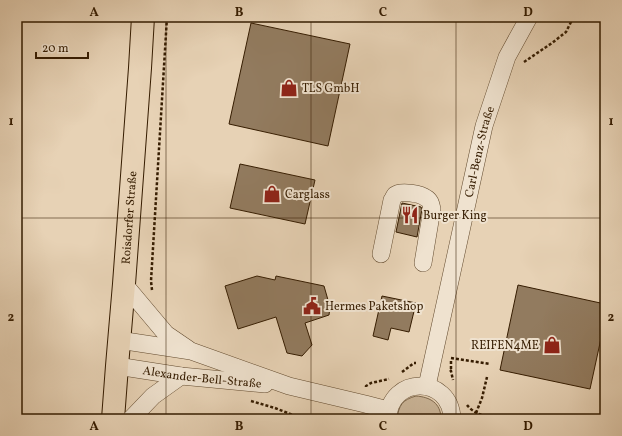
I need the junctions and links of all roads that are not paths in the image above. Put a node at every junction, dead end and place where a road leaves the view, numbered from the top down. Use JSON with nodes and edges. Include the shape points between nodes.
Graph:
{"nodes":[{"id":1,"x":143,"y":17,"type":"edge"},
{"id":2,"x":529,"y":17,"type":"edge"},
{"id":3,"x":380,"y":254,"type":"dead end"},
{"id":4,"x":422,"y":263,"type":"dead end"},
{"id":5,"x":124,"y":284,"type":"junction"},
{"id":6,"x":119,"y":340,"type":"junction"},
{"id":7,"x":192,"y":351,"type":"junction"},
{"id":8,"x":116,"y":366,"type":"junction"},
{"id":9,"x":181,"y":376,"type":"junction"},
{"id":10,"x":289,"y":386,"type":"junction"},
{"id":11,"x":426,"y":386,"type":"junction"},
{"id":12,"x":388,"y":415,"type":"edge"},
{"id":13,"x":113,"y":419,"type":"edge"},
{"id":14,"x":131,"y":419,"type":"edge"},
{"id":15,"x":452,"y":419,"type":"edge"}],
"edges":[{"from":1,"to":5,"type":"main road","name":"Roisdorfer Straße"},
{"from":2,"to":11,"type":"street","name":"Carl-Benz-Straße","via":[[507,57],[484,126]]},
{"from":3,"to":4,"type":"street","via":[[392,200],[396,194],[401,192],[423,195],[428,198],[432,209]]},
{"from":5,"to":6,"type":"main road","name":"Roisdorfer Straße"},
{"from":5,"to":7,"type":"street","name":"Alexander-Bell-Straße","via":[[166,334]]},
{"from":6,"to":7,"type":"street","name":"Alexander-Bell-Straße"},
{"from":6,"to":8,"type":"main road","name":"Roisdorfer Straße"},
{"from":7,"to":10,"type":"street","name":"Alexander-Bell-Straße"},
{"from":8,"to":9,"type":"street","name":"Alexander-Bell-Straße"},
{"from":8,"to":13,"type":"main road","name":"Roisdorfer Straße"},
{"from":9,"to":10,"type":"street","name":"Alexander-Bell-Straße"},
{"from":9,"to":14,"type":"street","via":[[152,396]]},
{"from":10,"to":12,"type":"street","name":"Alexander-Bell-Straße","via":[[365,404]]},
{"from":11,"to":12,"type":"street","name":"Alexander-Bell-Straße","via":[[403,390],[393,399]]},
{"from":11,"to":15,"type":"street","via":[[439,392],[447,400],[452,411]]}]}
